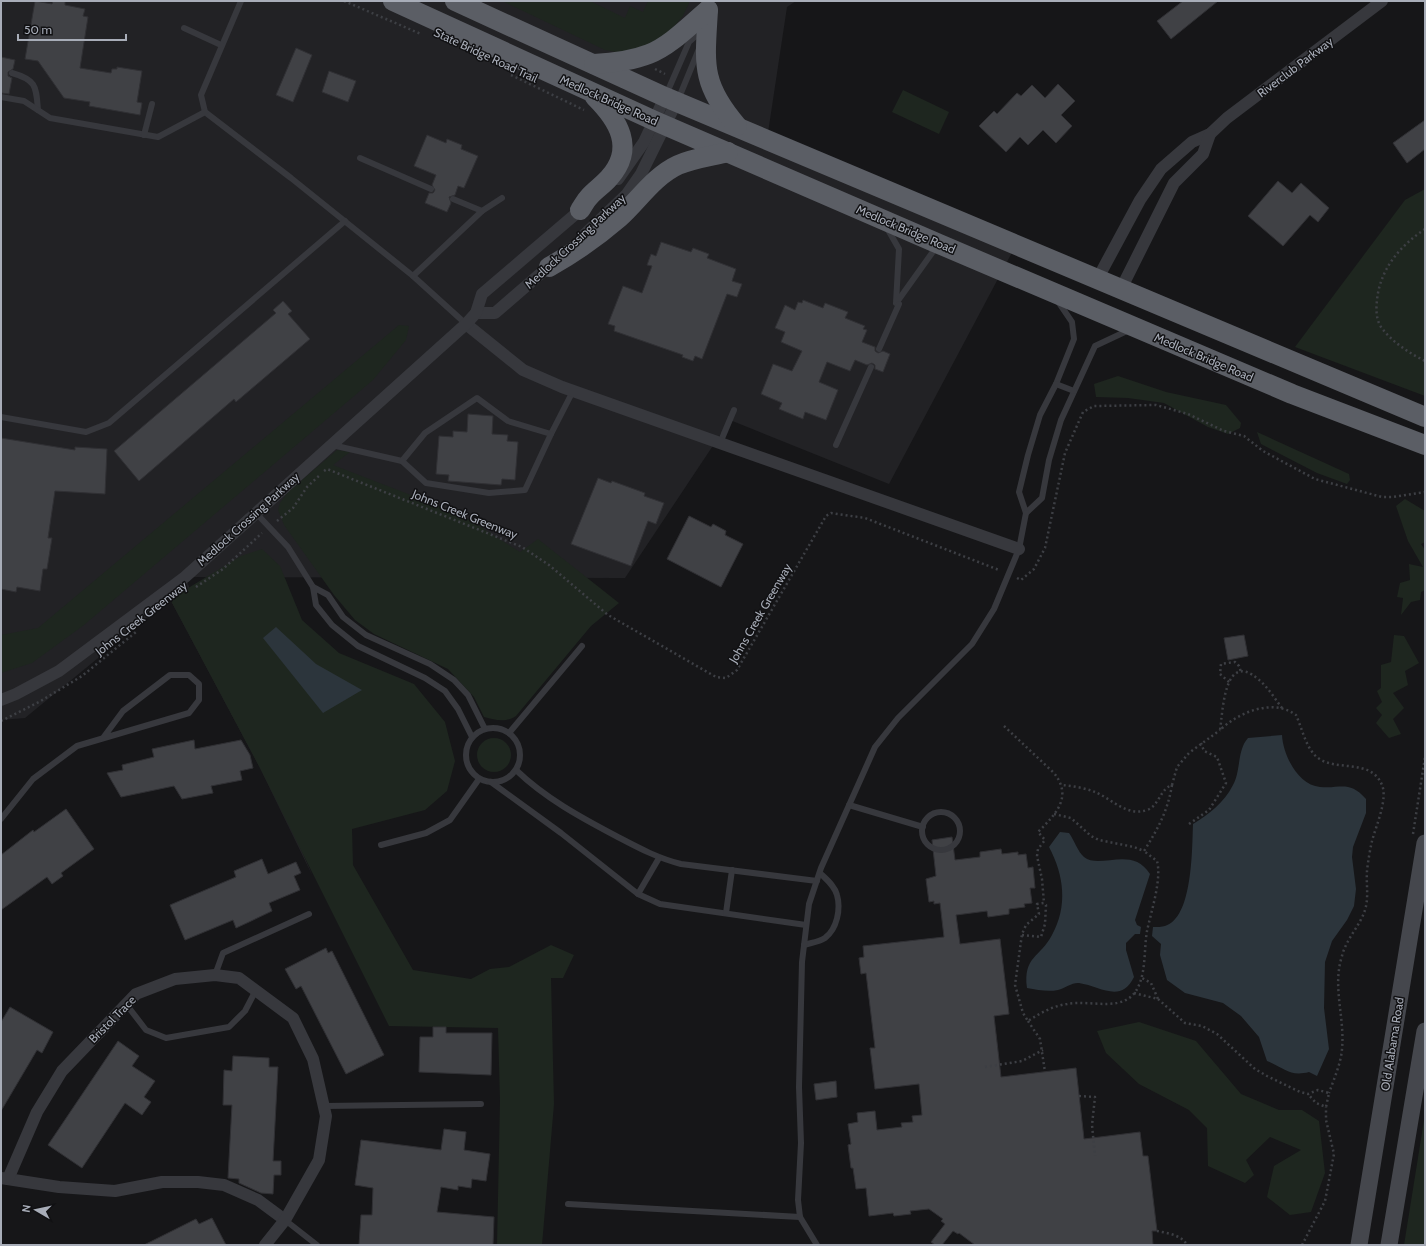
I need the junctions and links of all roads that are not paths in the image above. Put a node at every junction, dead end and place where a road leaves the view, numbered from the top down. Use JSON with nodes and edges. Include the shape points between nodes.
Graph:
{"nodes":[{"id":1,"x":240,"y":1,"type":"edge"},
{"id":2,"x":393,"y":1,"type":"edge"},
{"id":3,"x":455,"y":1,"type":"edge"},
{"id":4,"x":1382,"y":1,"type":"edge"},
{"id":5,"x":710,"y":6,"type":"edge"},
{"id":6,"x":184,"y":28,"type":"dead end"},
{"id":7,"x":698,"y":34,"type":"junction"},
{"id":8,"x":222,"y":45,"type":"junction"},
{"id":9,"x":594,"y":64,"type":"junction"},
{"id":10,"x":12,"y":73,"type":"dead end"},
{"id":11,"x":590,"y":91,"type":"junction"},
{"id":12,"x":1,"y":97,"type":"edge"},
{"id":13,"x":671,"y":99,"type":"junction"},
{"id":14,"x":152,"y":104,"type":"dead end"},
{"id":15,"x":38,"y":110,"type":"junction"},
{"id":16,"x":205,"y":112,"type":"junction"},
{"id":17,"x":660,"y":123,"type":"junction"},
{"id":18,"x":739,"y":128,"type":"junction"},
{"id":19,"x":1210,"y":134,"type":"junction"},
{"id":20,"x":144,"y":135,"type":"junction"},
{"id":21,"x":728,"y":152,"type":"junction"},
{"id":22,"x":360,"y":158,"type":"dead end"},
{"id":23,"x":431,"y":189,"type":"dead end"},
{"id":24,"x":502,"y":198,"type":"dead end"},
{"id":25,"x":453,"y":199,"type":"dead end"},
{"id":26,"x":580,"y":210,"type":"junction"},
{"id":27,"x":482,"y":211,"type":"junction"},
{"id":28,"x":880,"y":218,"type":"junction"},
{"id":29,"x":345,"y":221,"type":"junction"},
{"id":30,"x":940,"y":244,"type":"junction"},
{"id":31,"x":549,"y":267,"type":"junction"},
{"id":32,"x":413,"y":276,"type":"junction"},
{"id":33,"x":1098,"y":278,"type":"junction"},
{"id":34,"x":1121,"y":288,"type":"junction"},
{"id":35,"x":1051,"y":291,"type":"junction"},
{"id":36,"x":899,"y":304,"type":"dead end"},
{"id":37,"x":476,"y":314,"type":"junction"},
{"id":38,"x":466,"y":324,"type":"junction"},
{"id":39,"x":1135,"y":327,"type":"junction"},
{"id":40,"x":879,"y":349,"type":"dead end"},
{"id":41,"x":871,"y":367,"type":"dead end"},
{"id":42,"x":1056,"y":384,"type":"junction"},
{"id":43,"x":573,"y":391,"type":"junction"},
{"id":44,"x":1074,"y":391,"type":"junction"},
{"id":45,"x":734,"y":410,"type":"dead end"},
{"id":46,"x":1,"y":417,"type":"edge"},
{"id":47,"x":1425,"y":417,"type":"edge"},
{"id":48,"x":551,"y":434,"type":"junction"},
{"id":49,"x":720,"y":443,"type":"junction"},
{"id":50,"x":330,"y":445,"type":"junction"},
{"id":51,"x":836,"y":445,"type":"dead end"},
{"id":52,"x":1425,"y":445,"type":"edge"},
{"id":53,"x":402,"y":461,"type":"junction"},
{"id":54,"x":256,"y":512,"type":"junction"},
{"id":55,"x":1026,"y":513,"type":"junction"},
{"id":56,"x":1019,"y":549,"type":"junction"},
{"id":57,"x":313,"y":587,"type":"junction"},
{"id":58,"x":582,"y":646,"type":"dead end"},
{"id":59,"x":1,"y":700,"type":"edge"},
{"id":60,"x":485,"y":729,"type":"junction"},
{"id":61,"x":509,"y":733,"type":"junction"},
{"id":62,"x":472,"y":737,"type":"junction"},
{"id":63,"x":104,"y":738,"type":"junction"},
{"id":64,"x":516,"y":770,"type":"junction"},
{"id":65,"x":479,"y":779,"type":"junction"},
{"id":66,"x":490,"y":782,"type":"junction"},
{"id":67,"x":849,"y":805,"type":"junction"},
{"id":68,"x":1,"y":819,"type":"edge"},
{"id":69,"x":923,"y":826,"type":"junction"},
{"id":70,"x":1425,"y":843,"type":"edge"},
{"id":71,"x":381,"y":845,"type":"dead end"},
{"id":72,"x":659,"y":858,"type":"junction"},
{"id":73,"x":732,"y":870,"type":"junction"},
{"id":74,"x":820,"y":873,"type":"junction"},
{"id":75,"x":817,"y":881,"type":"junction"},
{"id":76,"x":638,"y":894,"type":"junction"},
{"id":77,"x":726,"y":913,"type":"junction"},
{"id":78,"x":309,"y":914,"type":"dead end"},
{"id":79,"x":806,"y":925,"type":"junction"},
{"id":80,"x":804,"y":945,"type":"junction"},
{"id":81,"x":215,"y":974,"type":"junction"},
{"id":82,"x":256,"y":990,"type":"junction"},
{"id":83,"x":126,"y":1004,"type":"junction"},
{"id":84,"x":1425,"y":1031,"type":"edge"},
{"id":85,"x":481,"y":1104,"type":"dead end"},
{"id":86,"x":324,"y":1106,"type":"junction"},
{"id":87,"x":4,"y":1178,"type":"edge"},
{"id":88,"x":568,"y":1204,"type":"dead end"},
{"id":89,"x":800,"y":1216,"type":"junction"},
{"id":90,"x":285,"y":1220,"type":"junction"},
{"id":91,"x":265,"y":1245,"type":"edge"},
{"id":92,"x":317,"y":1245,"type":"edge"},
{"id":93,"x":817,"y":1245,"type":"edge"},
{"id":94,"x":1358,"y":1245,"type":"edge"},
{"id":95,"x":1389,"y":1245,"type":"edge"}],
"edges":[{"from":1,"to":8,"type":"lane"},
{"from":2,"to":11,"type":"highway","name":"Medlock Bridge Road"},
{"from":3,"to":9,"type":"highway"},
{"from":4,"to":19,"type":"street","name":"Riverclub Parkway"},
{"from":5,"to":7,"type":"lane"},
{"from":5,"to":9,"type":"highway","via":[[672,40],[650,54]]},
{"from":5,"to":18,"type":"highway","via":[[706,59],[712,92],[722,109]]},
{"from":6,"to":8,"type":"lane"},
{"from":7,"to":13,"type":"lane","via":[[689,42]]},
{"from":7,"to":13,"type":"lane","via":[[700,46]]},
{"from":8,"to":16,"type":"lane","via":[[201,95]]},
{"from":9,"to":13,"type":"highway"},
{"from":10,"to":15,"type":"lane","via":[[27,77],[36,88]]},
{"from":11,"to":17,"type":"highway","name":"Medlock Bridge Road"},
{"from":11,"to":26,"type":"highway","via":[[619,125],[622,134],[621,154],[615,171]]},
{"from":12,"to":15,"type":"lane","via":[[24,101]]},
{"from":13,"to":17,"type":"street","name":"Medlock Crossing Parkway"},
{"from":13,"to":18,"type":"highway"},
{"from":14,"to":20,"type":"lane"},
{"from":15,"to":20,"type":"lane","via":[[50,118]]},
{"from":16,"to":20,"type":"lane","via":[[158,137]]},
{"from":16,"to":29,"type":"lane"},
{"from":17,"to":21,"type":"highway","name":"Medlock Bridge Road"},
{"from":17,"to":26,"type":"street","name":"Medlock Crossing Parkway","via":[[618,179]]},
{"from":17,"to":31,"type":"street","name":"Medlock Crossing Parkway","via":[[641,174],[626,194]]},
{"from":18,"to":33,"type":"highway"},
{"from":19,"to":33,"type":"street","name":"Riverclub Parkway","via":[[1192,142],[1162,169],[1140,200]]},
{"from":19,"to":34,"type":"street","name":"Riverclub Parkway","via":[[1203,154],[1174,183]]},
{"from":21,"to":28,"type":"highway","name":"Medlock Bridge Road"},
{"from":21,"to":31,"type":"highway","via":[[677,165],[575,253]]},
{"from":22,"to":23,"type":"lane"},
{"from":24,"to":27,"type":"lane"},
{"from":25,"to":27,"type":"lane"},
{"from":26,"to":37,"type":"street","name":"Medlock Crossing Parkway","via":[[482,294]]},
{"from":27,"to":32,"type":"lane"},
{"from":28,"to":30,"type":"highway","name":"Medlock Bridge Road"},
{"from":28,"to":30,"type":"lane","via":[[891,232],[899,249],[896,303]]},
{"from":29,"to":32,"type":"lane"},
{"from":29,"to":46,"type":"lane","via":[[109,424],[86,432]]},
{"from":30,"to":35,"type":"highway","name":"Medlock Bridge Road"},
{"from":31,"to":37,"type":"street","name":"Medlock Crossing Parkway","via":[[495,313]]},
{"from":32,"to":38,"type":"lane"},
{"from":33,"to":34,"type":"highway"},
{"from":34,"to":47,"type":"highway"},
{"from":35,"to":39,"type":"highway","name":"Medlock Bridge Road"},
{"from":35,"to":42,"type":"lane","via":[[1072,322],[1074,339]]},
{"from":36,"to":40,"type":"lane"},
{"from":37,"to":38,"type":"street","name":"Medlock Crossing Parkway"},
{"from":38,"to":43,"type":"street","via":[[523,370]]},
{"from":38,"to":50,"type":"street","name":"Medlock Crossing Parkway"},
{"from":39,"to":44,"type":"lane","via":[[1095,346]]},
{"from":39,"to":52,"type":"highway","name":"Medlock Bridge Road","via":[[1292,394]]},
{"from":41,"to":51,"type":"lane"},
{"from":42,"to":44,"type":"lane"},
{"from":42,"to":55,"type":"lane","via":[[1040,415],[1019,492]]},
{"from":43,"to":48,"type":"lane"},
{"from":43,"to":49,"type":"street"},
{"from":44,"to":55,"type":"lane","via":[[1061,420],[1049,460],[1042,498]]},
{"from":45,"to":49,"type":"lane"},
{"from":48,"to":53,"type":"lane","via":[[508,421],[476,398],[425,433]]},
{"from":48,"to":53,"type":"lane","via":[[524,490],[489,493],[426,483]]},
{"from":49,"to":56,"type":"street"},
{"from":50,"to":53,"type":"lane"},
{"from":50,"to":54,"type":"street","name":"Medlock Crossing Parkway"},
{"from":54,"to":57,"type":"lane","via":[[288,547]]},
{"from":54,"to":59,"type":"street","name":"Medlock Crossing Parkway","via":[[185,576],[86,652],[59,671]]},
{"from":55,"to":56,"type":"lane"},
{"from":56,"to":67,"type":"lane","via":[[994,609],[972,644],[898,718],[875,747]]},
{"from":57,"to":60,"type":"lane","via":[[328,595],[343,617],[366,635],[430,664],[454,680],[468,696]]},
{"from":57,"to":62,"type":"lane","via":[[316,605],[332,625],[358,646],[425,678],[445,691],[458,709]]},
{"from":58,"to":61,"type":"lane"},
{"from":60,"to":61,"type":"lane","via":[[502,729]]},
{"from":60,"to":62,"type":"lane"},
{"from":61,"to":64,"type":"lane","via":[[518,743],[521,753]]},
{"from":62,"to":65,"type":"lane","via":[[467,746],[466,757],[468,768]]},
{"from":63,"to":63,"type":"lane","via":[[123,711],[170,675],[189,675],[199,684],[198,700],[189,712]]},
{"from":63,"to":68,"type":"lane","via":[[77,746],[33,780]]},
{"from":64,"to":66,"type":"lane","via":[[505,780]]},
{"from":64,"to":72,"type":"lane","via":[[530,784],[576,815]]},
{"from":65,"to":66,"type":"lane"},
{"from":65,"to":71,"type":"lane","via":[[450,820],[426,833]]},
{"from":66,"to":76,"type":"lane","via":[[561,833]]},
{"from":67,"to":69,"type":"lane"},
{"from":67,"to":74,"type":"lane"},
{"from":69,"to":69,"type":"lane","via":[[923,837],[933,849],[953,847],[960,833],[956,819],[942,812],[929,817]]},
{"from":70,"to":94,"type":"main road","name":"Old Alabama Road"},
{"from":72,"to":73,"type":"lane","via":[[681,864]]},
{"from":72,"to":76,"type":"lane"},
{"from":73,"to":75,"type":"lane"},
{"from":73,"to":77,"type":"lane"},
{"from":74,"to":75,"type":"lane"},
{"from":74,"to":80,"type":"lane","via":[[837,894],[838,912],[833,928],[824,938]]},
{"from":75,"to":79,"type":"lane","via":[[808,904]]},
{"from":76,"to":77,"type":"lane","via":[[660,904]]},
{"from":77,"to":79,"type":"lane"},
{"from":78,"to":81,"type":"lane","via":[[224,953]]},
{"from":79,"to":80,"type":"lane"},
{"from":80,"to":89,"type":"lane","via":[[799,1087]]},
{"from":81,"to":82,"type":"street","name":"Bristol Trace","via":[[239,978]]},
{"from":81,"to":83,"type":"street","name":"Bristol Trace","via":[[175,978],[136,994]]},
{"from":82,"to":83,"type":"lane","via":[[245,1011],[229,1027],[166,1038],[146,1030]]},
{"from":82,"to":86,"type":"street","name":"Bristol Trace","via":[[293,1018],[313,1059]]},
{"from":83,"to":87,"type":"street","name":"Bristol Trace","via":[[62,1071],[37,1112]]},
{"from":84,"to":95,"type":"main road"},
{"from":85,"to":86,"type":"lane"},
{"from":86,"to":90,"type":"street","name":"Bristol Trace","via":[[326,1116],[319,1160]]},
{"from":87,"to":90,"type":"street","via":[[115,1192],[162,1182],[224,1185],[258,1200]]},
{"from":88,"to":89,"type":"lane"},
{"from":89,"to":93,"type":"lane"},
{"from":90,"to":91,"type":"street","name":"Bristol Trace"},
{"from":90,"to":92,"type":"lane"}]}
